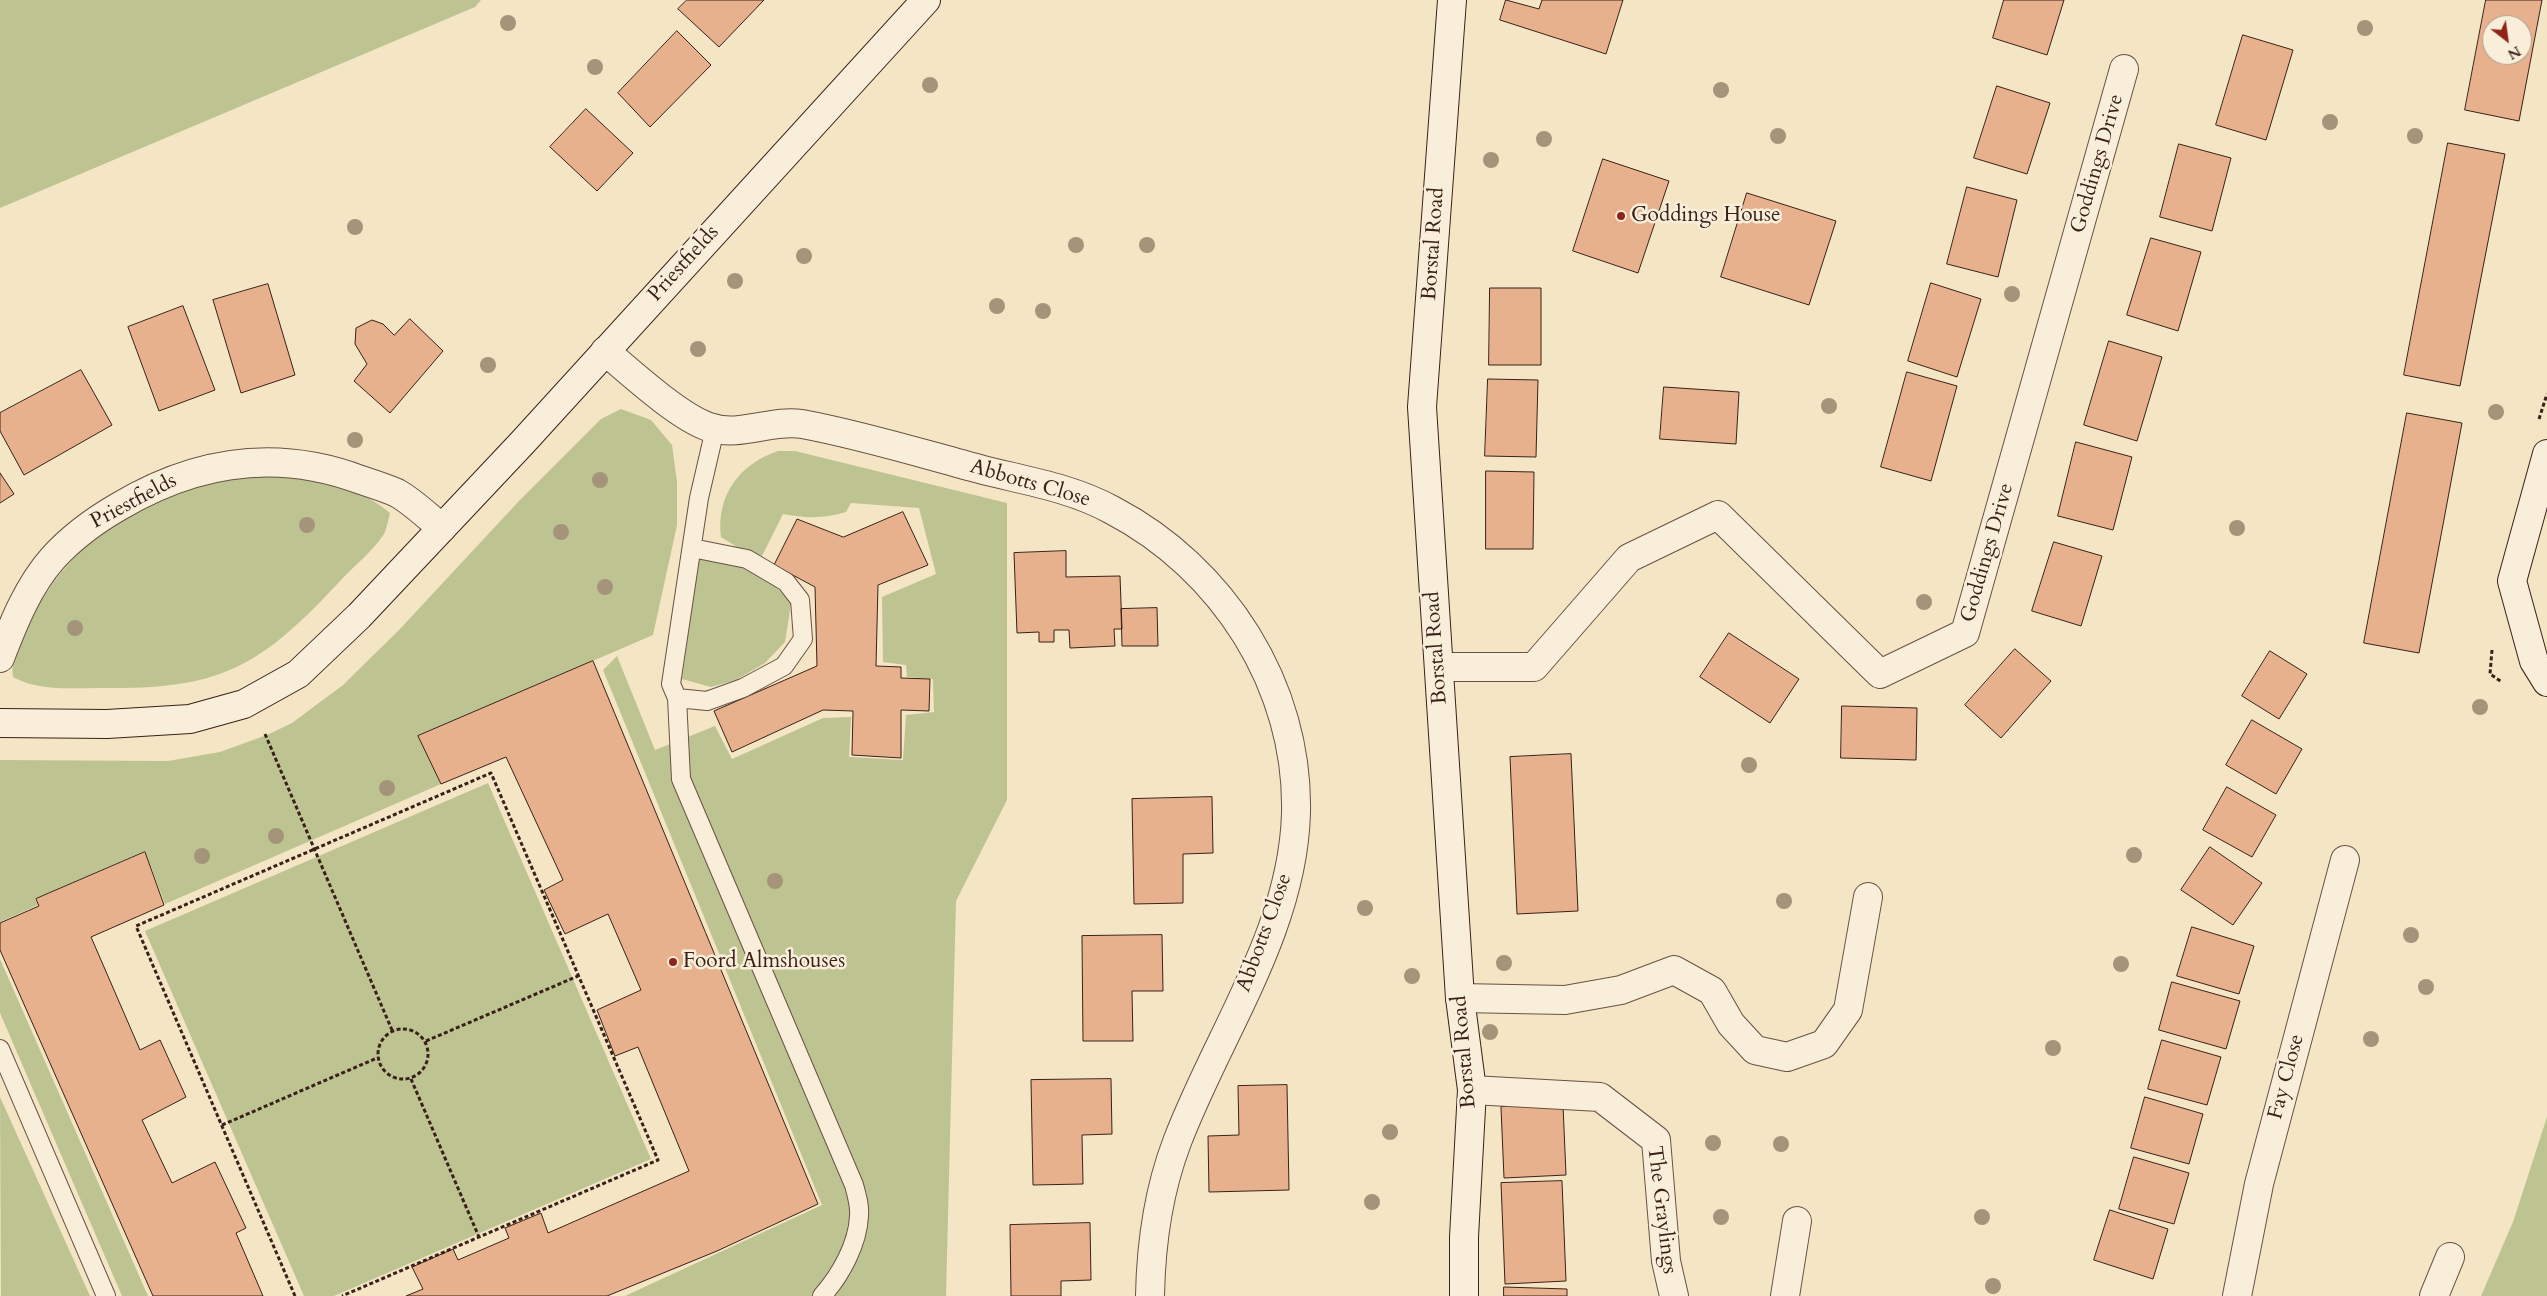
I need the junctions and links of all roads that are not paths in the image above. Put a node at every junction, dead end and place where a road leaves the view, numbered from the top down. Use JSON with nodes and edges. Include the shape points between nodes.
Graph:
{"nodes":[{"id":1,"x":926,"y":0,"type":"edge"},
{"id":2,"x":1452,"y":0,"type":"edge"},
{"id":3,"x":2124,"y":69,"type":"dead end"},
{"id":4,"x":605,"y":351,"type":"junction"},
{"id":5,"x":715,"y":429,"type":"junction"},
{"id":6,"x":2547,"y":454,"type":"edge"},
{"id":7,"x":442,"y":528,"type":"junction"},
{"id":8,"x":692,"y":548,"type":"junction"},
{"id":9,"x":0,"y":658,"type":"edge"},
{"id":10,"x":1439,"y":667,"type":"junction"},
{"id":11,"x":2547,"y":682,"type":"edge"},
{"id":12,"x":677,"y":698,"type":"junction"},
{"id":13,"x":0,"y":723,"type":"edge"},
{"id":14,"x":2344,"y":860,"type":"dead end"},
{"id":15,"x":1868,"y":897,"type":"dead end"},
{"id":16,"x":1460,"y":998,"type":"junction"},
{"id":17,"x":0,"y":1049,"type":"edge"},
{"id":18,"x":1472,"y":1090,"type":"junction"},
{"id":19,"x":1797,"y":1220,"type":"dead end"},
{"id":20,"x":2450,"y":1257,"type":"dead end"},
{"id":21,"x":106,"y":1296,"type":"edge"},
{"id":22,"x":822,"y":1296,"type":"edge"},
{"id":23,"x":1150,"y":1296,"type":"edge"},
{"id":24,"x":1464,"y":1296,"type":"edge"},
{"id":25,"x":1674,"y":1296,"type":"edge"},
{"id":26,"x":1785,"y":1296,"type":"edge"},
{"id":27,"x":2237,"y":1296,"type":"edge"},
{"id":28,"x":2434,"y":1296,"type":"edge"}],
"edges":[{"from":1,"to":4,"type":"street","name":"Priestfields"},
{"from":2,"to":10,"type":"street","name":"Borstal Road","via":[[1422,406]]},
{"from":3,"to":10,"type":"street","name":"Goddings Drive","via":[[1965,633],[1880,674],[1718,515],[1629,558],[1534,667]]},
{"from":4,"to":5,"type":"street","name":"Abbotts Close","via":[[679,410]]},
{"from":4,"to":7,"type":"street","name":"Priestfields"},
{"from":5,"to":8,"type":"lane","via":[[699,498]]},
{"from":5,"to":23,"type":"street","name":"Abbotts Close","via":[[733,431],[797,423],[1080,495],[1130,520],[1177,554],[1224,601],[1256,652],[1277,697],[1291,746],[1296,811],[1290,867],[1266,944],[1194,1100],[1168,1168],[1153,1235]]},
{"from":6,"to":11,"type":"street","via":[[2512,581],[2534,661]]},
{"from":7,"to":9,"type":"street","name":"Priestfields","via":[[399,494],[328,468],[261,462],[202,469],[135,497],[84,528],[66,544],[39,576]]},
{"from":7,"to":13,"type":"street","name":"Priestfields","via":[[309,666],[287,682],[244,704],[190,719],[107,724]]},
{"from":8,"to":12,"type":"lane","via":[[671,684]]},
{"from":8,"to":12,"type":"lane","via":[[746,559],[786,582],[800,600],[804,639],[784,666],[743,688],[707,700]]},
{"from":10,"to":16,"type":"street","name":"Borstal Road"},
{"from":12,"to":22,"type":"lane","via":[[681,779],[843,1155],[859,1204],[854,1238],[838,1275]]},
{"from":14,"to":27,"type":"street","name":"Fay Close","via":[[2259,1184]]},
{"from":15,"to":16,"type":"street","via":[[1848,1010],[1824,1044],[1786,1057],[1755,1050],[1731,1024],[1712,991],[1674,970],[1621,990],[1565,1000]]},
{"from":16,"to":18,"type":"street","name":"Borstal Road"},
{"from":17,"to":21,"type":"lane"},
{"from":18,"to":24,"type":"street","name":"Borstal Road"},
{"from":18,"to":25,"type":"street","name":"The Graylings","via":[[1600,1097],[1656,1140],[1666,1261]]},
{"from":19,"to":26,"type":"street"},
{"from":20,"to":28,"type":"street"}]}
